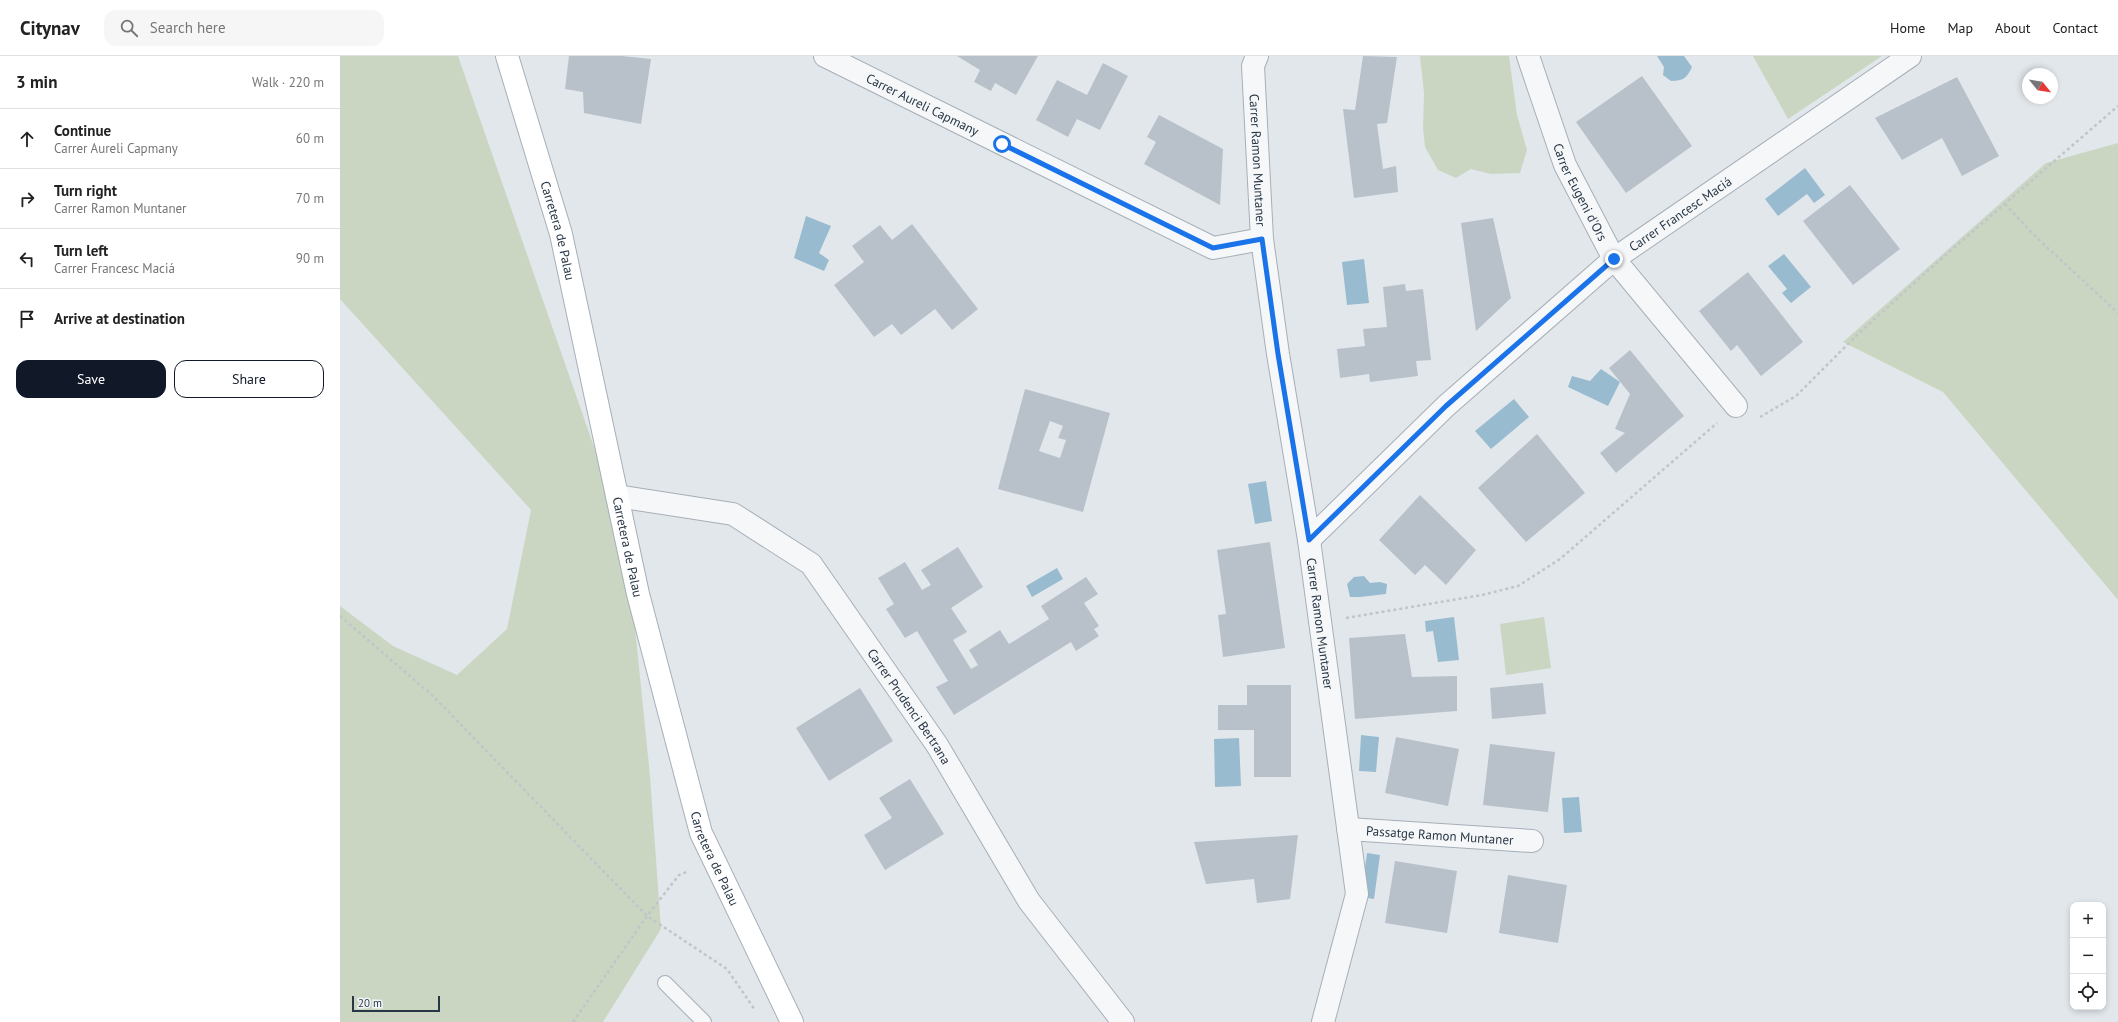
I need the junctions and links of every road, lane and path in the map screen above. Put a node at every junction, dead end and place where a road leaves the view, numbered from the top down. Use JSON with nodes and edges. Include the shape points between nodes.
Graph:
{"nodes":[{"id":1,"x":507,"y":56,"type":"edge"},
{"id":2,"x":825,"y":56,"type":"edge"},
{"id":3,"x":1257,"y":56,"type":"edge"},
{"id":4,"x":1528,"y":56,"type":"edge"},
{"id":5,"x":1910,"y":56,"type":"edge"},
{"id":6,"x":2118,"y":106,"type":"edge"},
{"id":7,"x":2005,"y":204,"type":"junction"},
{"id":8,"x":1262,"y":239,"type":"junction"},
{"id":9,"x":1614,"y":259,"type":"junction"},
{"id":10,"x":2118,"y":313,"type":"edge"},
{"id":11,"x":1736,"y":406,"type":"junction"},
{"id":12,"x":618,"y":496,"type":"junction"},
{"id":13,"x":1309,"y":540,"type":"junction"},
{"id":14,"x":340,"y":616,"type":"edge"},
{"id":15,"x":1320,"y":623,"type":"junction"},
{"id":16,"x":1348,"y":829,"type":"junction"},
{"id":17,"x":1532,"y":841,"type":"dead end"},
{"id":18,"x":714,"y":862,"type":"junction"},
{"id":19,"x":647,"y":916,"type":"junction"},
{"id":20,"x":665,"y":983,"type":"dead end"},
{"id":21,"x":759,"y":1016,"type":"dead end"},
{"id":22,"x":573,"y":1022,"type":"edge"},
{"id":23,"x":704,"y":1022,"type":"edge"},
{"id":24,"x":792,"y":1022,"type":"edge"},
{"id":25,"x":1123,"y":1022,"type":"edge"},
{"id":26,"x":1323,"y":1022,"type":"edge"}],
"edges":[{"from":1,"to":12,"type":"street","name":"Carretera de Palau","via":[[561,234]]},
{"from":2,"to":8,"type":"street","name":"Carrer Aureli Capmany","via":[[1213,248]]},
{"from":3,"to":8,"type":"street","name":"Carrer Ramon Muntaner","via":[[1253,66]]},
{"from":4,"to":9,"type":"street","name":"Carrer Eugeni d'Ors","via":[[1565,165]]},
{"from":5,"to":9,"type":"street","name":"Carrer Francesc Maciá"},
{"from":6,"to":7,"type":"path"},
{"from":7,"to":10,"type":"path","via":[[2037,238]]},
{"from":7,"to":11,"type":"path","via":[[1863,329],[1796,396],[1759,418]]},
{"from":8,"to":13,"type":"street","name":"Carrer Ramon Muntaner","via":[[1279,362]]},
{"from":9,"to":11,"type":"street","name":"Carrer Eugeni d'Ors"},
{"from":9,"to":13,"type":"street","name":"Carrer Francesc Maciá","via":[[1446,406]]},
{"from":11,"to":15,"type":"path","via":[[1560,559],[1518,586],[1482,595]]},
{"from":12,"to":18,"type":"street","name":"Carretera de Palau","via":[[638,594],[700,833]]},
{"from":12,"to":25,"type":"street","name":"Carrer Prudenci Bertrana","via":[[732,514],[811,564],[937,745],[1029,901]]},
{"from":13,"to":15,"type":"street","name":"Carrer Ramon Muntaner"},
{"from":14,"to":19,"type":"path","via":[[432,695]]},
{"from":15,"to":16,"type":"street","name":"Carrer Ramon Muntaner"},
{"from":16,"to":17,"type":"street","name":"Passatge Ramon Muntaner"},
{"from":16,"to":26,"type":"street","name":"Carrer Ramon Muntaner","via":[[1357,894]]},
{"from":18,"to":19,"type":"path","via":[[679,875]]},
{"from":18,"to":24,"type":"street","name":"Carretera de Palau"},
{"from":19,"to":21,"type":"path","via":[[727,969]]},
{"from":19,"to":22,"type":"path"},
{"from":20,"to":23,"type":"lane"}]}
